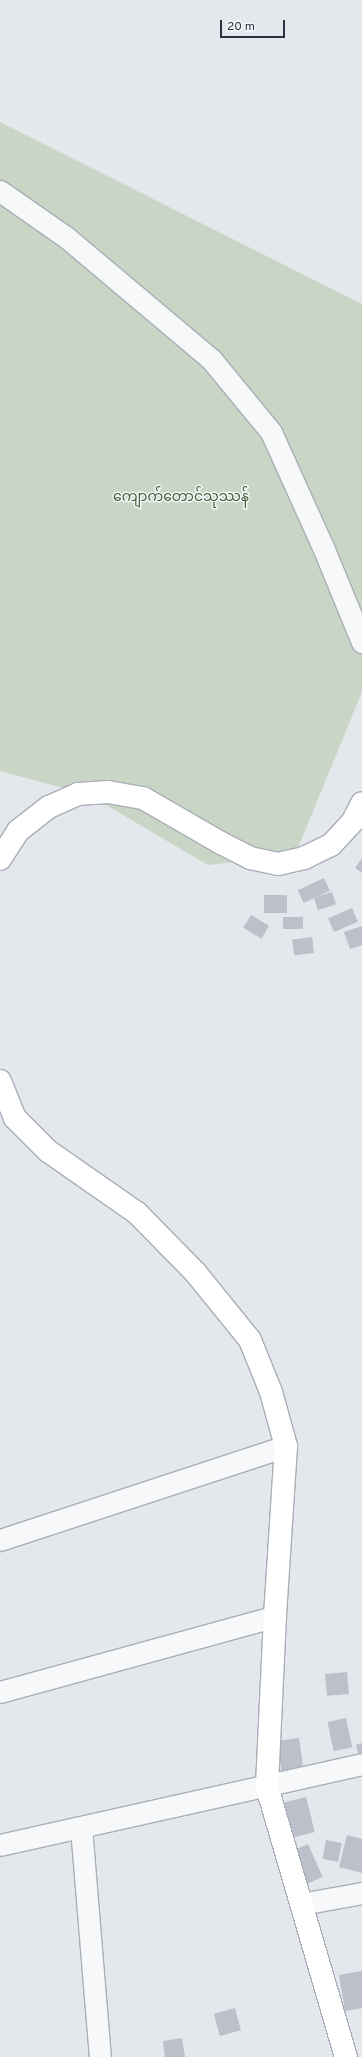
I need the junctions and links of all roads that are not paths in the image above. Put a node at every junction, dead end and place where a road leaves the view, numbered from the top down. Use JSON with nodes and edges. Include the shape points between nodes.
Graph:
{"nodes":[{"id":1,"x":0,"y":191,"type":"edge"},
{"id":2,"x":362,"y":642,"type":"edge"},
{"id":3,"x":362,"y":803,"type":"edge"},
{"id":4,"x":0,"y":859,"type":"edge"},
{"id":5,"x":0,"y":1081,"type":"edge"},
{"id":6,"x":286,"y":1446,"type":"junction"},
{"id":7,"x":0,"y":1540,"type":"edge"},
{"id":8,"x":274,"y":1616,"type":"junction"},
{"id":9,"x":0,"y":1692,"type":"edge"},
{"id":10,"x":362,"y":1764,"type":"edge"},
{"id":11,"x":267,"y":1787,"type":"junction"},
{"id":12,"x":81,"y":1827,"type":"junction"},
{"id":13,"x":0,"y":1844,"type":"edge"},
{"id":14,"x":362,"y":1893,"type":"edge"},
{"id":15,"x":301,"y":1904,"type":"junction"},
{"id":16,"x":100,"y":2057,"type":"edge"},
{"id":17,"x":346,"y":2057,"type":"edge"}],
"edges":[{"from":1,"to":2,"type":"street","via":[[66,237],[211,359],[271,432]]},
{"from":3,"to":4,"type":"street","via":[[353,821],[331,845],[304,858],[278,864],[250,858],[143,798],[108,792],[78,794],[49,807],[18,831]]},
{"from":5,"to":6,"type":"street","via":[[15,1118],[48,1151],[137,1213],[195,1272],[250,1340],[271,1392]]},
{"from":6,"to":7,"type":"street"},
{"from":6,"to":8,"type":"street"},
{"from":8,"to":9,"type":"street"},
{"from":8,"to":11,"type":"street"},
{"from":10,"to":11,"type":"street"},
{"from":11,"to":12,"type":"street"},
{"from":11,"to":15,"type":"street"},
{"from":12,"to":13,"type":"street"},
{"from":12,"to":16,"type":"street"},
{"from":14,"to":15,"type":"street"},
{"from":15,"to":17,"type":"street"}]}
